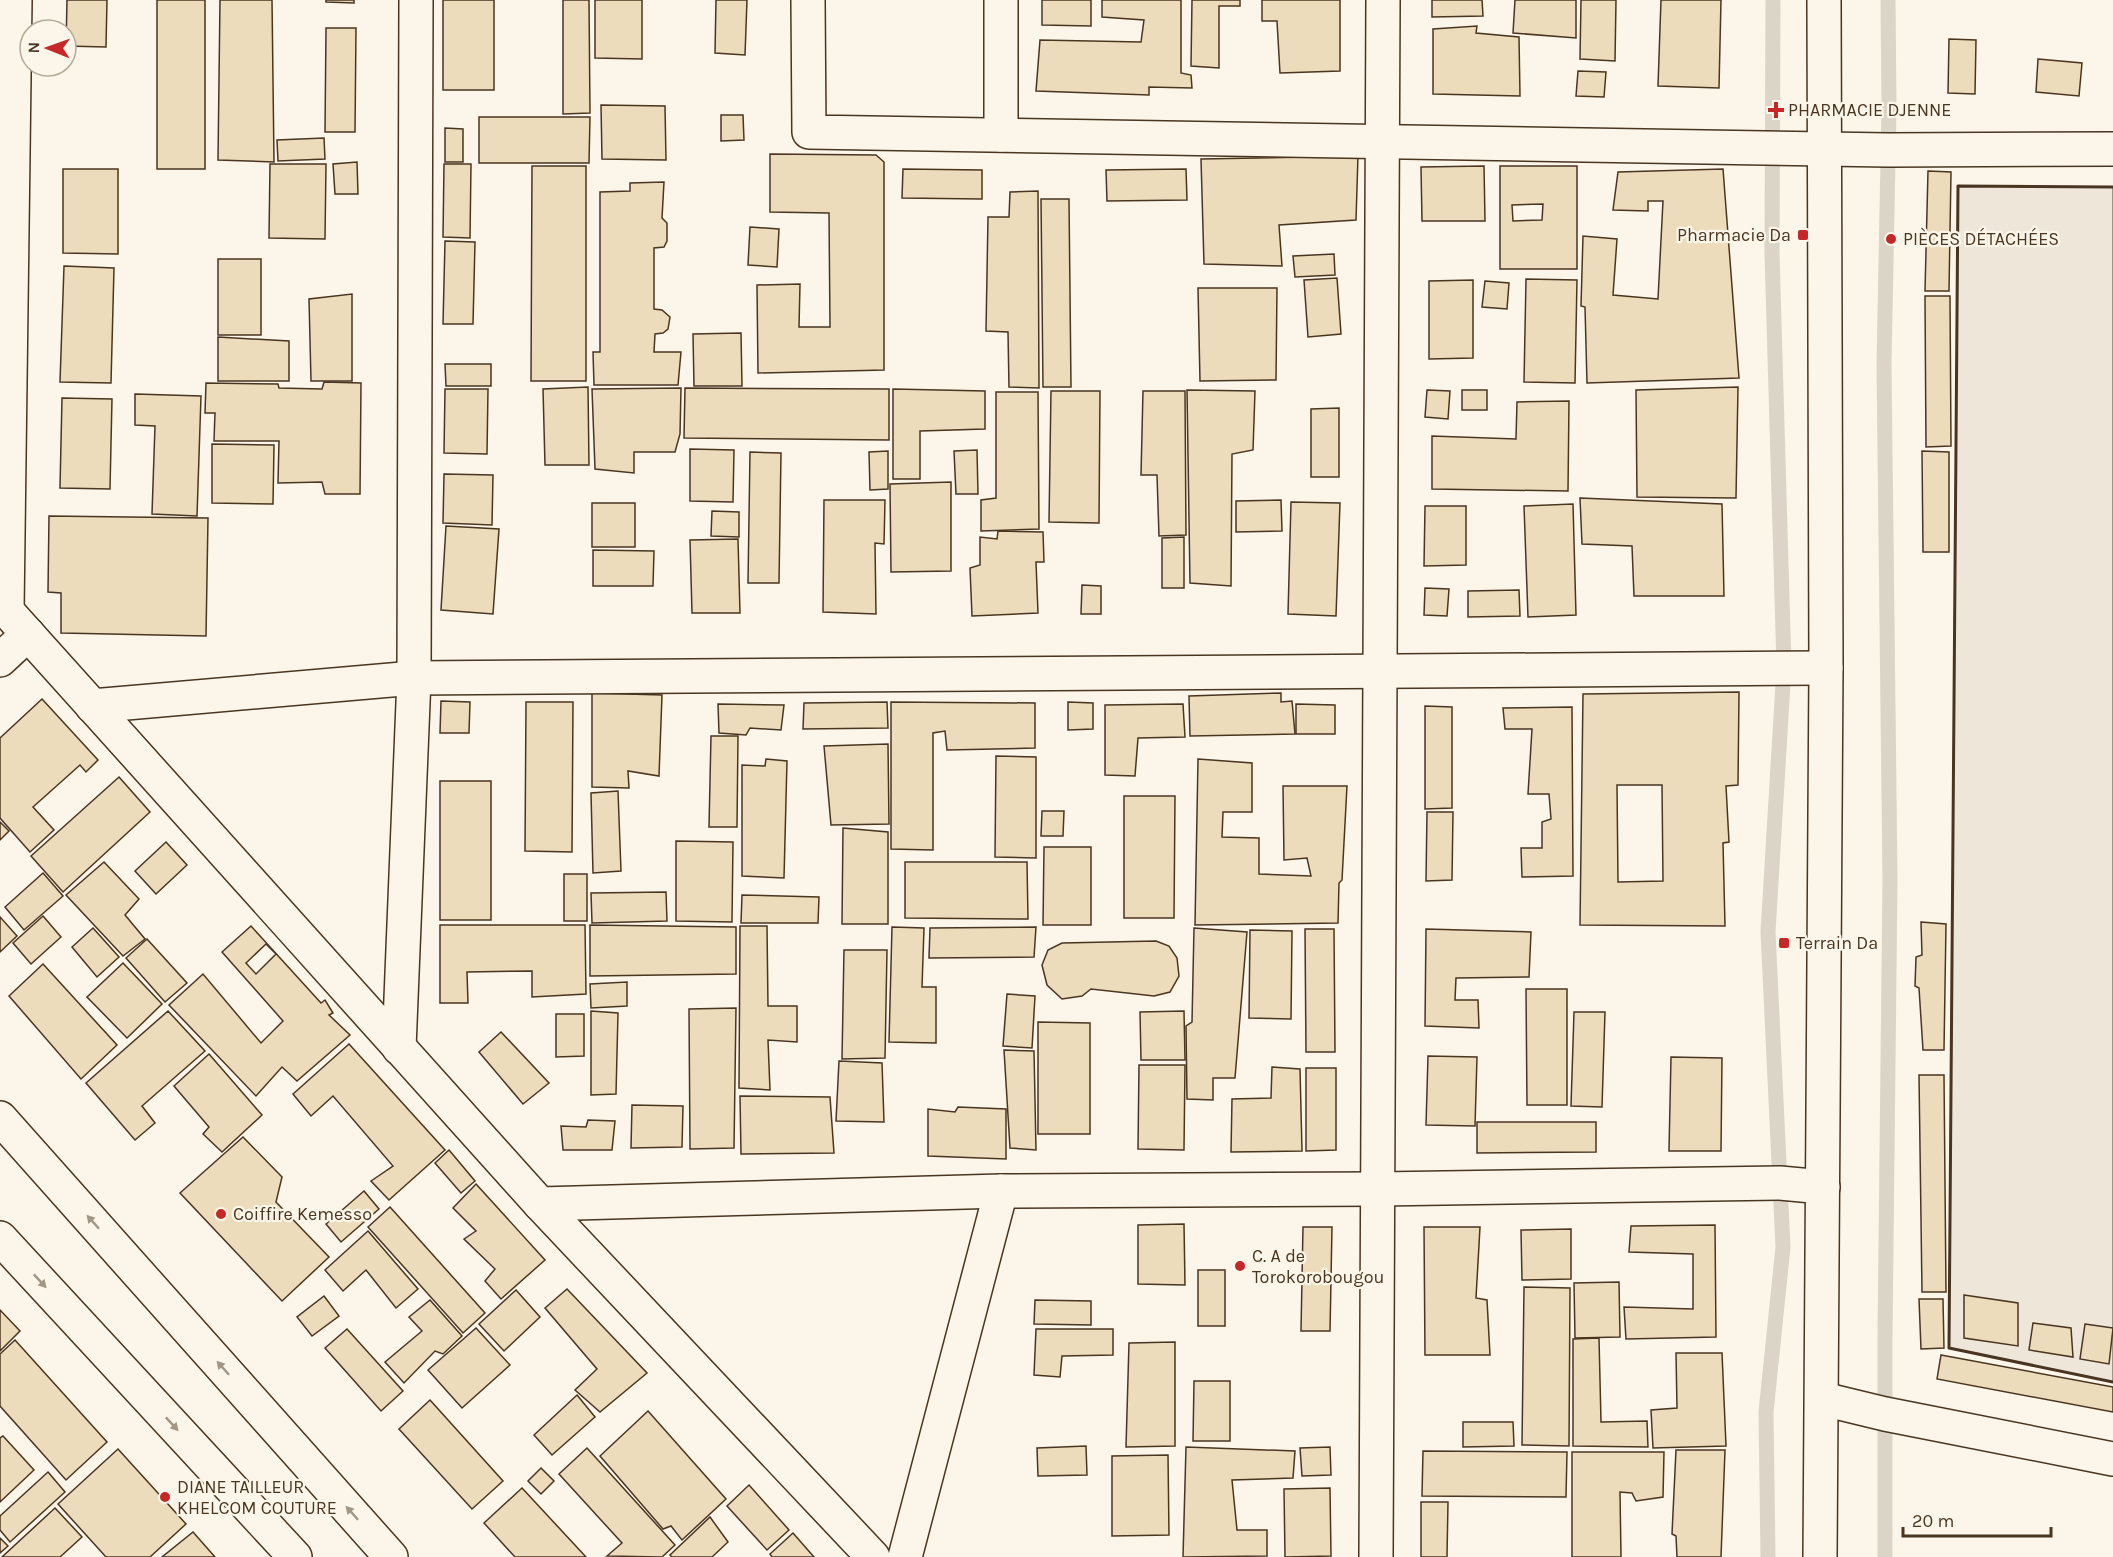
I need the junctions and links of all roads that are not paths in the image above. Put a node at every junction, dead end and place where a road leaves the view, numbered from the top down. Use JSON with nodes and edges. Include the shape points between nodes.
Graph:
{"nodes":[{"id":1,"x":15,"y":0,"type":"edge"},
{"id":2,"x":416,"y":0,"type":"edge"},
{"id":3,"x":808,"y":0,"type":"edge"},
{"id":4,"x":1001,"y":0,"type":"edge"},
{"id":5,"x":1383,"y":0,"type":"edge"},
{"id":6,"x":1824,"y":0,"type":"edge"},
{"id":7,"x":1001,"y":135,"type":"junction"},
{"id":8,"x":1383,"y":140,"type":"junction"},
{"id":9,"x":1825,"y":148,"type":"junction"},
{"id":10,"x":2113,"y":149,"type":"edge"},
{"id":11,"x":12,"y":616,"type":"edge"},
{"id":12,"x":0,"y":660,"type":"edge"},
{"id":13,"x":1826,"y":668,"type":"junction"},
{"id":14,"x":1381,"y":671,"type":"junction"},
{"id":15,"x":414,"y":678,"type":"junction"},
{"id":16,"x":92,"y":706,"type":"junction"},
{"id":17,"x":399,"y":1048,"type":"junction"},
{"id":18,"x":0,"y":1118,"type":"edge"},
{"id":19,"x":1823,"y":1187,"type":"junction"},
{"id":20,"x":1379,"y":1189,"type":"junction"},
{"id":21,"x":1001,"y":1191,"type":"junction"},
{"id":22,"x":540,"y":1204,"type":"junction"},
{"id":23,"x":0,"y":1238,"type":"edge"},
{"id":24,"x":1823,"y":1399,"type":"junction"},
{"id":25,"x":2113,"y":1459,"type":"edge"},
{"id":26,"x":295,"y":1557,"type":"edge"},
{"id":27,"x":391,"y":1557,"type":"edge"},
{"id":28,"x":873,"y":1557,"type":"edge"},
{"id":29,"x":905,"y":1557,"type":"edge"},
{"id":30,"x":1376,"y":1557,"type":"edge"},
{"id":31,"x":1820,"y":1557,"type":"edge"}],
"edges":[{"from":1,"to":11,"type":"street"},
{"from":2,"to":15,"type":"street"},
{"from":3,"to":7,"type":"street","via":[[809,132]]},
{"from":4,"to":7,"type":"street"},
{"from":5,"to":8,"type":"street"},
{"from":6,"to":9,"type":"street"},
{"from":7,"to":8,"type":"street"},
{"from":8,"to":9,"type":"street"},
{"from":8,"to":14,"type":"street"},
{"from":9,"to":10,"type":"street"},
{"from":9,"to":13,"type":"street"},
{"from":11,"to":12,"type":"street"},
{"from":11,"to":16,"type":"street"},
{"from":13,"to":14,"type":"street"},
{"from":13,"to":19,"type":"street"},
{"from":14,"to":15,"type":"street"},
{"from":14,"to":20,"type":"street"},
{"from":15,"to":16,"type":"street"},
{"from":15,"to":17,"type":"street"},
{"from":16,"to":17,"type":"street"},
{"from":17,"to":22,"type":"street"},
{"from":27,"to":18,"type":"street","one_way":true},
{"from":19,"to":20,"type":"street","via":[[1780,1183]]},
{"from":19,"to":24,"type":"street"},
{"from":20,"to":21,"type":"street"},
{"from":20,"to":30,"type":"street"},
{"from":21,"to":22,"type":"street"},
{"from":21,"to":29,"type":"street"},
{"from":22,"to":28,"type":"street"},
{"from":23,"to":26,"type":"street","one_way":true},
{"from":24,"to":25,"type":"street"},
{"from":24,"to":31,"type":"street"}]}
